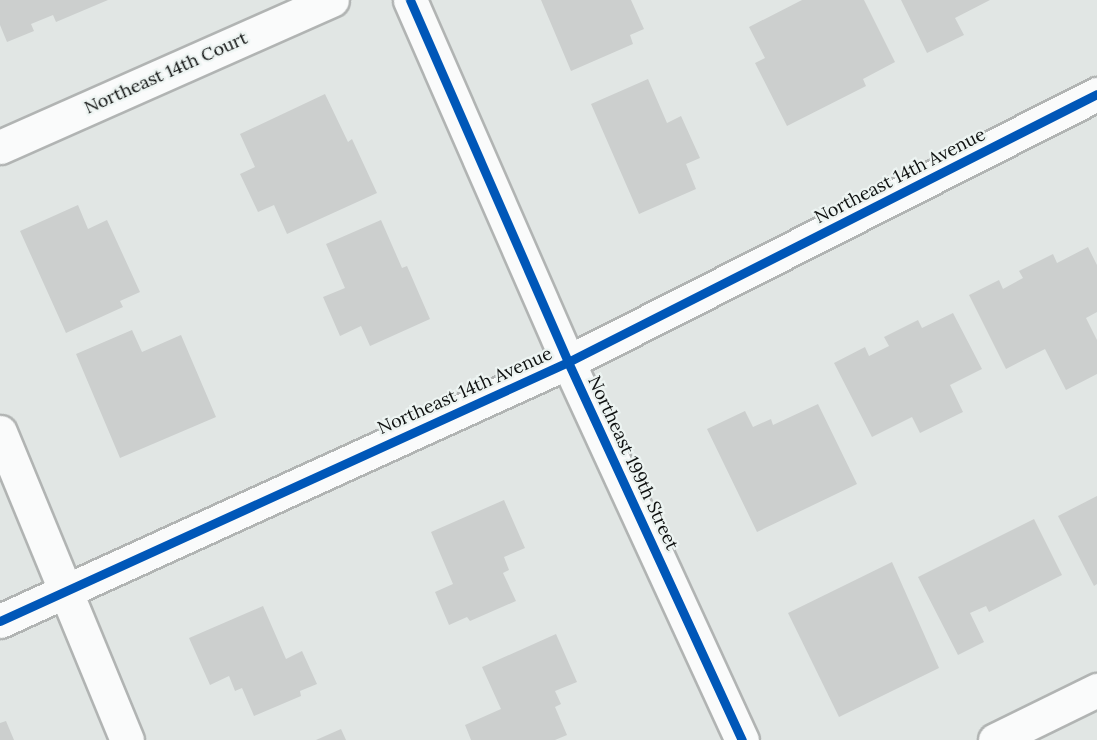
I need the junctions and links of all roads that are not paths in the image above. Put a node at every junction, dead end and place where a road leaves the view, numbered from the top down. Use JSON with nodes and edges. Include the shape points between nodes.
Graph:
{"nodes":[{"id":1,"x":332,"y":0,"type":"edge"},
{"id":2,"x":410,"y":0,"type":"edge"},
{"id":3,"x":1097,"y":94,"type":"edge"},
{"id":4,"x":0,"y":147,"type":"edge"},
{"id":5,"x":568,"y":362,"type":"junction"},
{"id":6,"x":0,"y":432,"type":"edge"},
{"id":7,"x":64,"y":591,"type":"junction"},
{"id":8,"x":0,"y":621,"type":"edge"},
{"id":9,"x":1097,"y":690,"type":"edge"},
{"id":10,"x":127,"y":740,"type":"edge"},
{"id":11,"x":742,"y":740,"type":"edge"},
{"id":12,"x":995,"y":740,"type":"edge"}],
"edges":[{"from":1,"to":4,"type":"street","name":"Northeast 14th Court"},
{"from":2,"to":5,"type":"street","name":"Northeast 199th Street"},
{"from":3,"to":5,"type":"street","name":"Northeast 14th Avenue"},
{"from":5,"to":7,"type":"street","name":"Northeast 14th Avenue"},
{"from":5,"to":11,"type":"street","name":"Northeast 199th Street"},
{"from":6,"to":7,"type":"street"},
{"from":7,"to":8,"type":"street","name":"Northeast 14th Avenue"},
{"from":7,"to":10,"type":"street"},
{"from":9,"to":12,"type":"street"}]}
